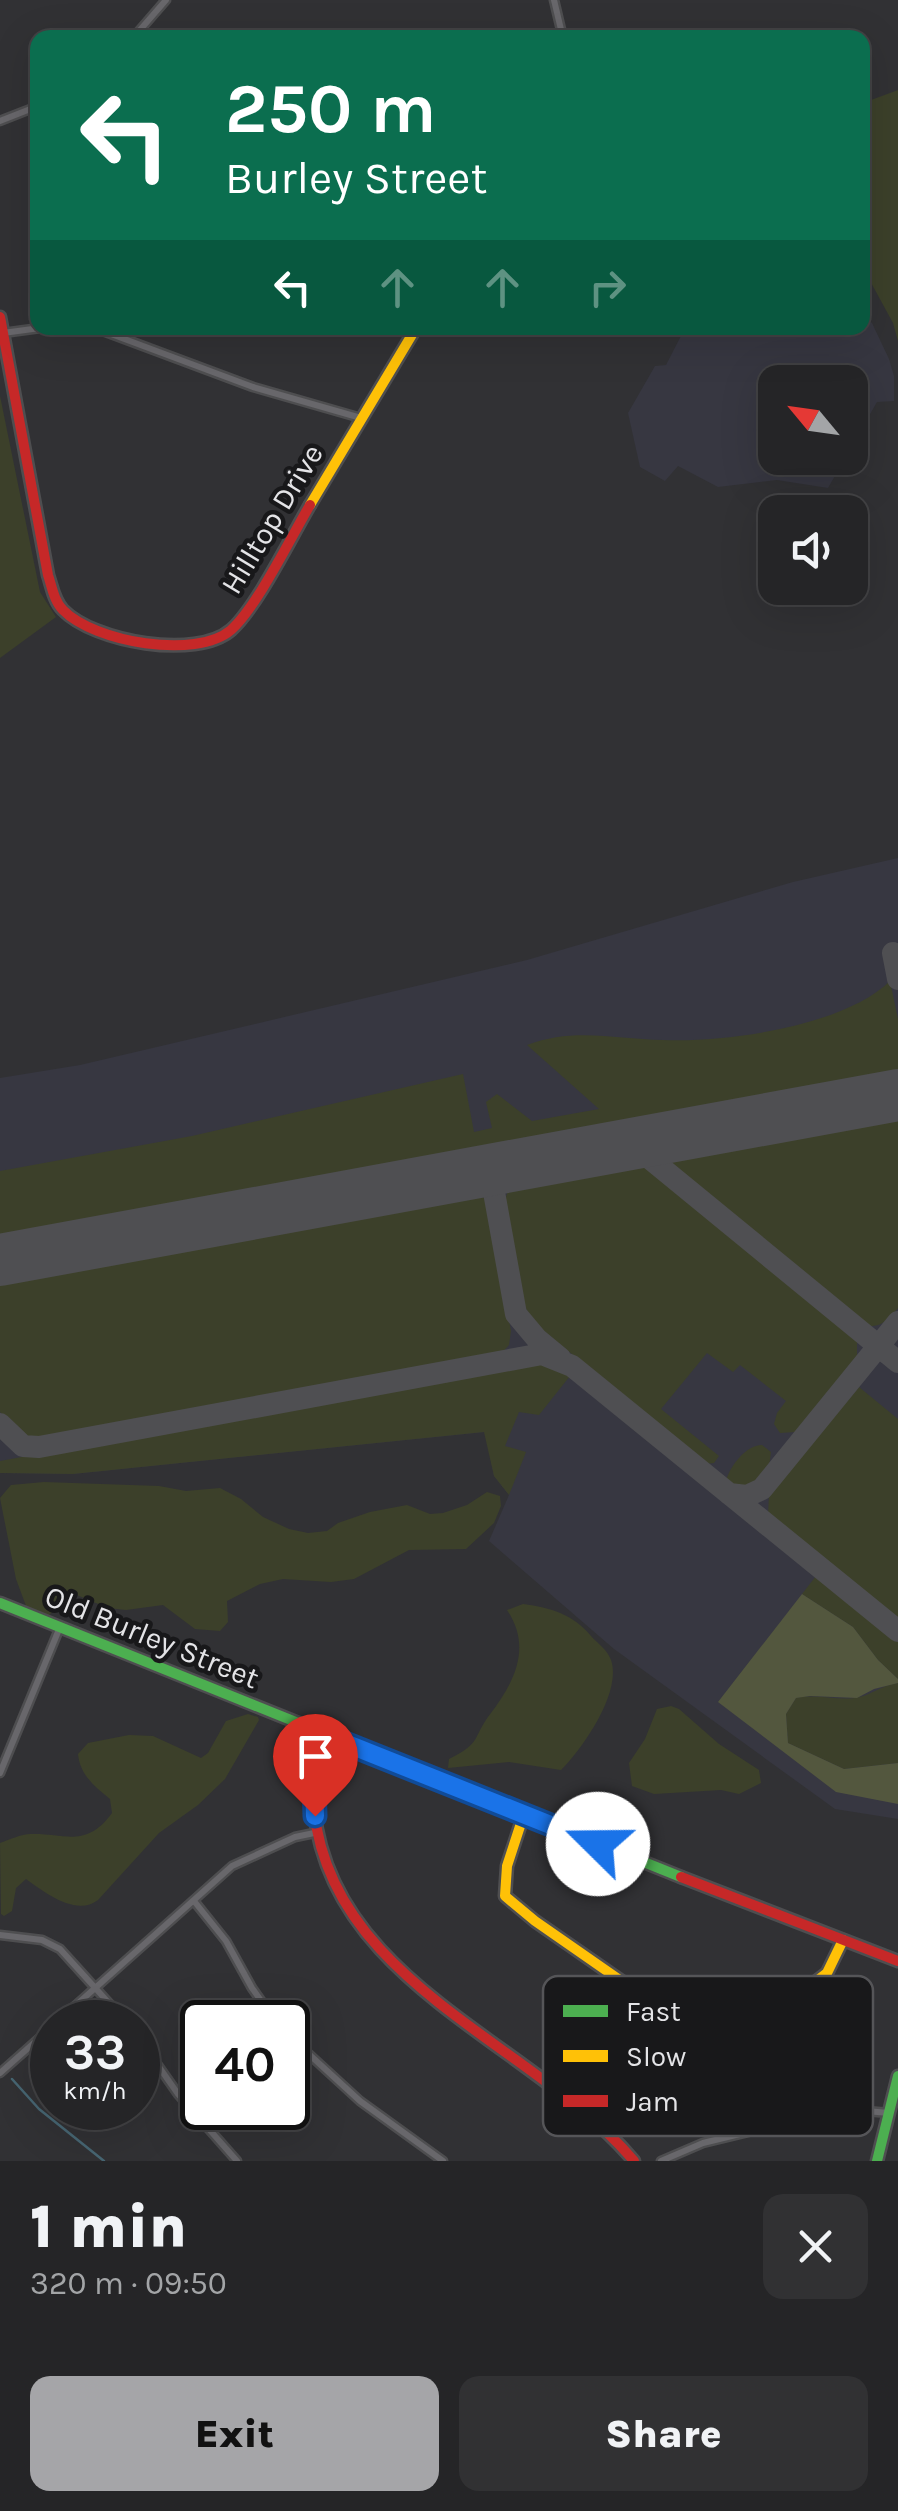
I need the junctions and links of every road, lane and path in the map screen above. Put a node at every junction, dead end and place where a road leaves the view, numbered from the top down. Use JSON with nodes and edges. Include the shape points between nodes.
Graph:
{"nodes":[{"id":1,"x":166,"y":0,"type":"edge"},
{"id":2,"x":554,"y":0,"type":"edge"},
{"id":3,"x":140,"y":30,"type":"edge"},
{"id":4,"x":561,"y":30,"type":"edge"},
{"id":5,"x":30,"y":109,"type":"edge"},
{"id":6,"x":0,"y":122,"type":"edge"},
{"id":7,"x":0,"y":317,"type":"edge"},
{"id":8,"x":30,"y":330,"type":"edge"},
{"id":9,"x":3,"y":334,"type":"junction"},
{"id":10,"x":114,"y":335,"type":"edge"},
{"id":11,"x":412,"y":335,"type":"edge"},
{"id":12,"x":361,"y":418,"type":"junction"},
{"id":13,"x":0,"y":1603,"type":"edge"},
{"id":14,"x":60,"y":1627,"type":"junction"},
{"id":15,"x":320,"y":1733,"type":"junction"},
{"id":16,"x":0,"y":1773,"type":"edge"},
{"id":17,"x":524,"y":1814,"type":"junction"},
{"id":18,"x":320,"y":1832,"type":"junction"},
{"id":19,"x":194,"y":1901,"type":"junction"},
{"id":20,"x":0,"y":1934,"type":"edge"},
{"id":21,"x":842,"y":1940,"type":"junction"},
{"id":22,"x":898,"y":1961,"type":"edge"},
{"id":23,"x":615,"y":1976,"type":"edge"},
{"id":24,"x":823,"y":1976,"type":"edge"},
{"id":25,"x":96,"y":1988,"type":"junction"},
{"id":26,"x":82,"y":2000,"type":"edge"},
{"id":27,"x":107,"y":2000,"type":"edge"},
{"id":28,"x":260,"y":2000,"type":"edge"},
{"id":29,"x":30,"y":2046,"type":"edge"},
{"id":30,"x":310,"y":2056,"type":"edge"},
{"id":31,"x":160,"y":2068,"type":"edge"},
{"id":32,"x":0,"y":2073,"type":"edge"},
{"id":33,"x":898,"y":2076,"type":"edge"},
{"id":34,"x":543,"y":2080,"type":"edge"},
{"id":35,"x":873,"y":2111,"type":"edge"},
{"id":36,"x":889,"y":2113,"type":"junction"},
{"id":37,"x":612,"y":2136,"type":"edge"},
{"id":38,"x":731,"y":2136,"type":"edge"},
{"id":39,"x":238,"y":2161,"type":"edge"},
{"id":40,"x":443,"y":2161,"type":"edge"},
{"id":41,"x":634,"y":2161,"type":"edge"},
{"id":42,"x":661,"y":2161,"type":"edge"},
{"id":43,"x":877,"y":2161,"type":"edge"}],
"edges":[{"from":1,"to":3,"type":"street"},
{"from":2,"to":4,"type":"street"},
{"from":5,"to":6,"type":"street"},
{"from":7,"to":9,"type":"street","name":"Hilltop Drive"},
{"from":8,"to":9,"type":"street"},
{"from":9,"to":12,"type":"street","name":"Hilltop Drive","via":[[56,602],[77,622],[117,635],[184,646],[212,642],[232,630]]},
{"from":10,"to":12,"type":"street","via":[[252,387]]},
{"from":11,"to":12,"type":"street","name":"Hilltop Drive"},
{"from":13,"to":14,"type":"street","name":"Old Burley Street"},
{"from":14,"to":15,"type":"street","name":"Old Burley Street"},
{"from":14,"to":16,"type":"street"},
{"from":15,"to":17,"type":"street","name":"Old Burley Street"},
{"from":15,"to":18,"type":"street","via":[[314,1783]]},
{"from":17,"to":21,"type":"street","name":"Old Burley Street"},
{"from":17,"to":23,"type":"street","via":[[504,1877],[505,1896]]},
{"from":18,"to":19,"type":"street","via":[[247,1857]]},
{"from":18,"to":34,"type":"street","via":[[350,1907],[387,1960]]},
{"from":19,"to":25,"type":"street"},
{"from":19,"to":28,"type":"street"},
{"from":20,"to":25,"type":"street","via":[[51,1943]]},
{"from":21,"to":22,"type":"street","name":"Old Burley Street"},
{"from":21,"to":24,"type":"street"},
{"from":25,"to":26,"type":"street"},
{"from":25,"to":27,"type":"street"},
{"from":29,"to":32,"type":"street"},
{"from":30,"to":40,"type":"street"},
{"from":31,"to":39,"type":"street"},
{"from":33,"to":36,"type":"street"},
{"from":35,"to":36,"type":"street"},
{"from":36,"to":43,"type":"street"},
{"from":37,"to":41,"type":"street"},
{"from":38,"to":42,"type":"street"}]}
